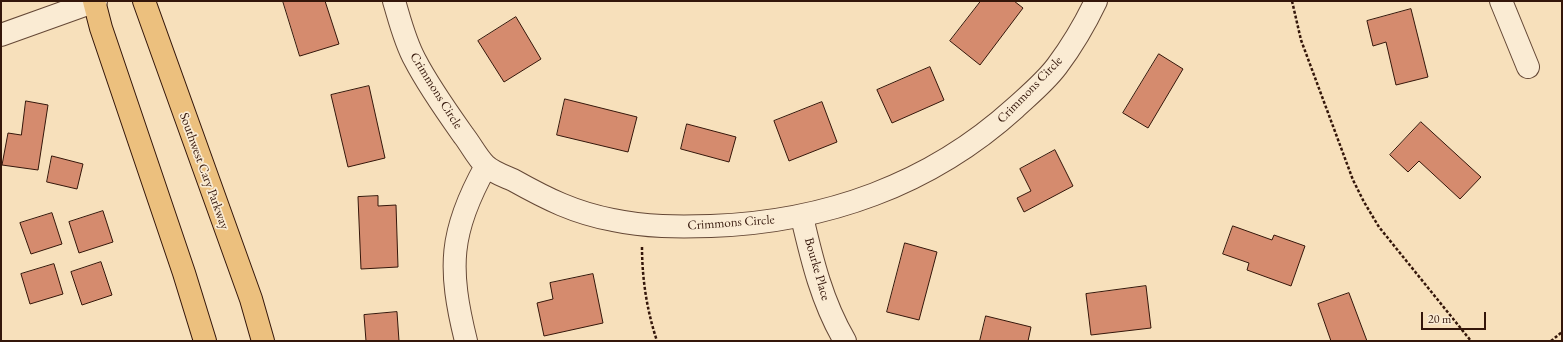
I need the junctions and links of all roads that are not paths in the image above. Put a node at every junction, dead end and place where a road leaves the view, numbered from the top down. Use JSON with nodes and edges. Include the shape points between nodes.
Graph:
{"nodes":[{"id":1,"x":94,"y":1,"type":"edge"},
{"id":2,"x":144,"y":1,"type":"edge"},
{"id":3,"x":394,"y":1,"type":"edge"},
{"id":4,"x":1096,"y":1,"type":"edge"},
{"id":5,"x":1500,"y":1,"type":"edge"},
{"id":6,"x":1,"y":35,"type":"edge"},
{"id":7,"x":1528,"y":67,"type":"dead end"},
{"id":8,"x":486,"y":166,"type":"junction"},
{"id":9,"x":802,"y":217,"type":"junction"},
{"id":10,"x":205,"y":341,"type":"edge"},
{"id":11,"x":263,"y":341,"type":"edge"},
{"id":12,"x":466,"y":341,"type":"edge"},
{"id":13,"x":845,"y":341,"type":"edge"}],
"edges":[{"from":1,"to":6,"type":"street"},
{"from":1,"to":10,"type":"main road"},
{"from":2,"to":11,"type":"main road","name":"Southwest Cary Parkway","via":[[251,299]]},
{"from":3,"to":8,"type":"street","name":"Crimmons Circle","via":[[405,38],[415,60],[444,108]]},
{"from":4,"to":9,"type":"street","name":"Crimmons Circle","via":[[1082,29],[1056,68],[991,130],[962,151],[927,171],[868,197]]},
{"from":5,"to":7,"type":"street"},
{"from":8,"to":9,"type":"street","name":"Crimmons Circle","via":[[570,209],[641,226],[751,224]]},
{"from":8,"to":12,"type":"street","via":[[464,210],[454,253],[455,288]]},
{"from":9,"to":13,"type":"street","name":"Bourke Place","via":[[824,299]]}]}
